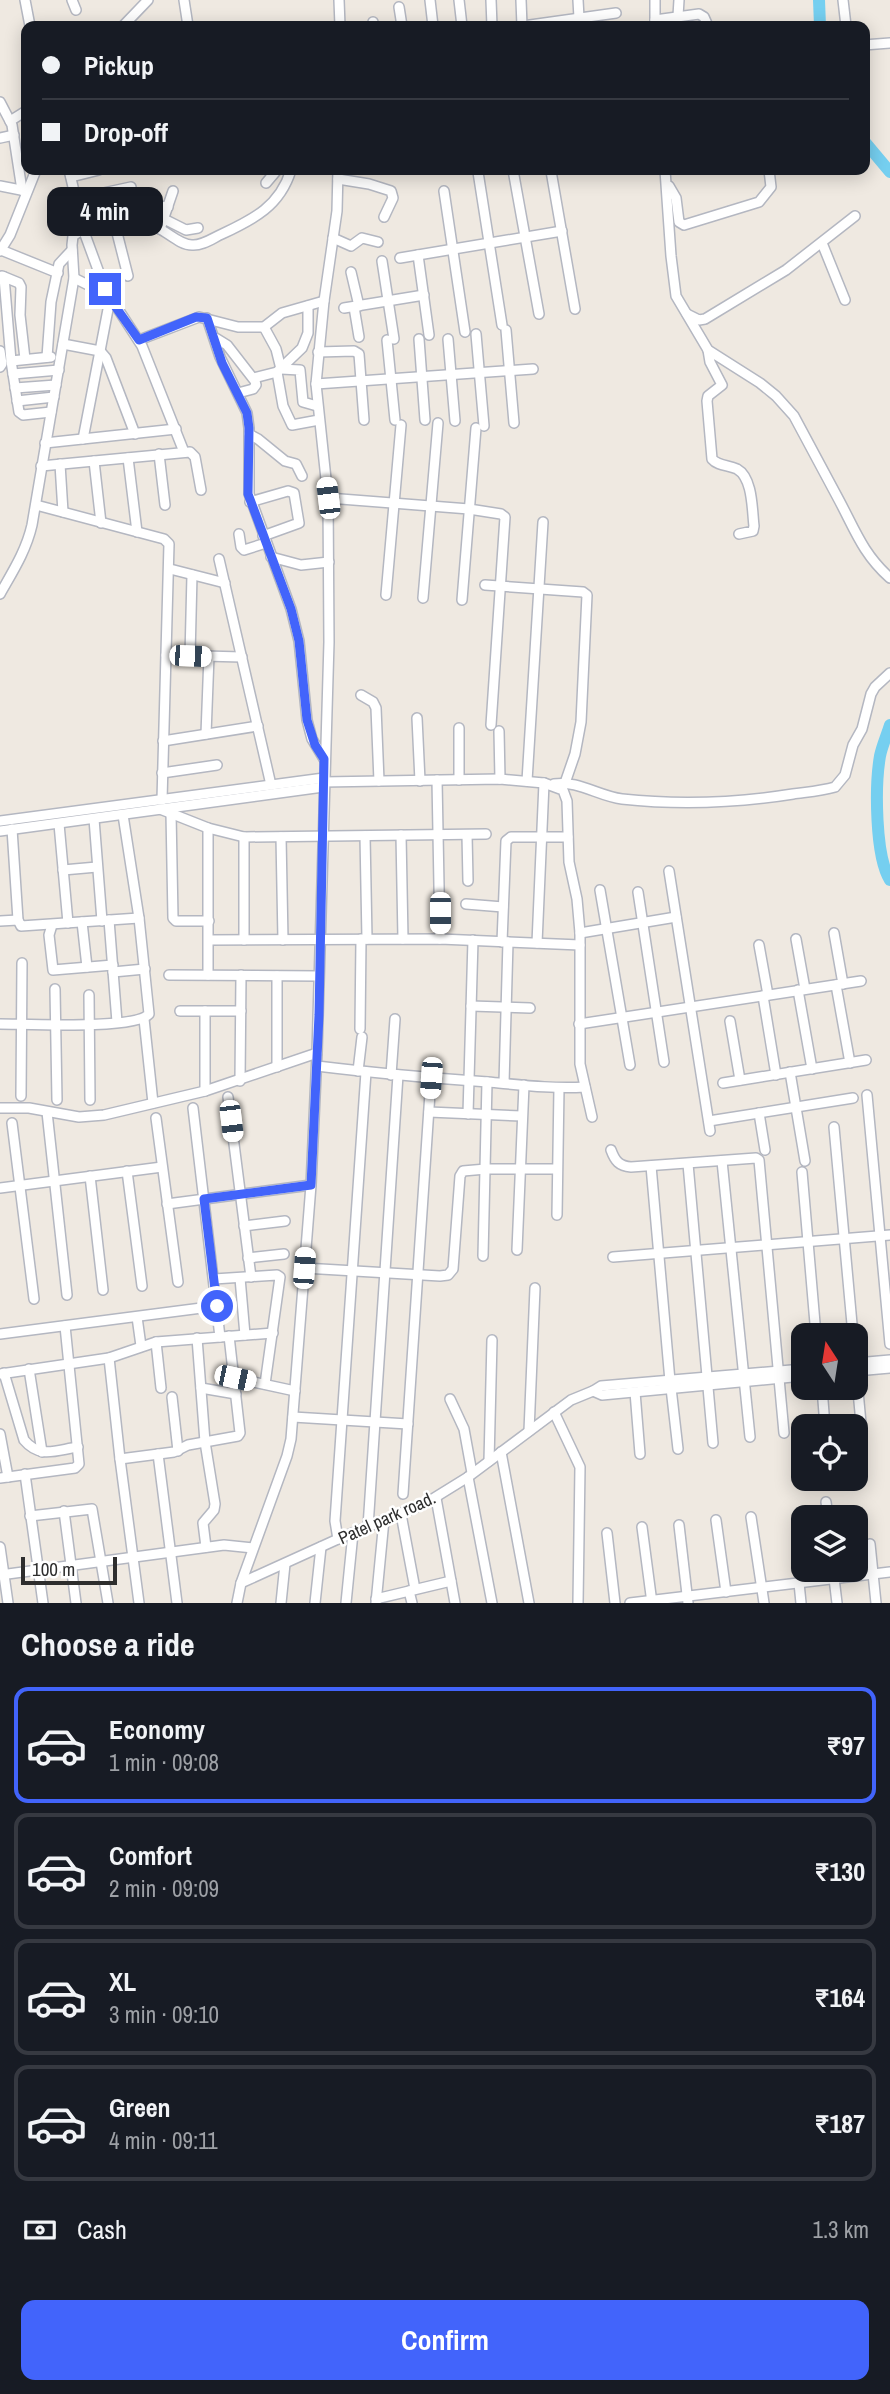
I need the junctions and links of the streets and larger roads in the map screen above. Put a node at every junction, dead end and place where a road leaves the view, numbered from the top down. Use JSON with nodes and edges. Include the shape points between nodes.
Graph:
{"nodes":[{"id":1,"x":25,"y":0,"type":"edge"},
{"id":2,"x":72,"y":0,"type":"edge"},
{"id":3,"x":148,"y":0,"type":"edge"},
{"id":4,"x":184,"y":0,"type":"edge"},
{"id":5,"x":339,"y":0,"type":"edge"},
{"id":6,"x":430,"y":0,"type":"edge"},
{"id":7,"x":459,"y":0,"type":"edge"},
{"id":8,"x":491,"y":0,"type":"edge"},
{"id":9,"x":521,"y":0,"type":"edge"},
{"id":10,"x":578,"y":0,"type":"edge"},
{"id":11,"x":654,"y":0,"type":"edge"},
{"id":12,"x":679,"y":0,"type":"edge"},
{"id":13,"x":843,"y":0,"type":"edge"},
{"id":14,"x":399,"y":7,"type":"dead end"},
{"id":15,"x":76,"y":10,"type":"dead end"},
{"id":16,"x":615,"y":13,"type":"dead end"},
{"id":17,"x":678,"y":16,"type":"junction"},
{"id":18,"x":29,"y":21,"type":"edge"},
{"id":19,"x":128,"y":21,"type":"edge"},
{"id":20,"x":187,"y":21,"type":"edge"},
{"id":21,"x":340,"y":21,"type":"edge"},
{"id":22,"x":401,"y":21,"type":"edge"},
{"id":23,"x":432,"y":21,"type":"edge"},
{"id":24,"x":461,"y":21,"type":"edge"},
{"id":25,"x":492,"y":21,"type":"edge"},
{"id":26,"x":523,"y":21,"type":"edge"},
{"id":27,"x":586,"y":21,"type":"edge"},
{"id":28,"x":655,"y":21,"type":"edge"},
{"id":29,"x":662,"y":21,"type":"edge"},
{"id":30,"x":706,"y":21,"type":"edge"},
{"id":31,"x":845,"y":21,"type":"edge"},
{"id":32,"x":890,"y":43,"type":"edge"},
{"id":33,"x":870,"y":45,"type":"edge"},
{"id":34,"x":0,"y":102,"type":"edge"},
{"id":35,"x":21,"y":114,"type":"edge"},
{"id":36,"x":10,"y":121,"type":"junction"},
{"id":37,"x":14,"y":135,"type":"junction"},
{"id":38,"x":0,"y":138,"type":"edge"},
{"id":39,"x":21,"y":174,"type":"edge"},
{"id":40,"x":21,"y":175,"type":"edge"},
{"id":41,"x":33,"y":175,"type":"edge"},
{"id":42,"x":70,"y":175,"type":"edge"},
{"id":43,"x":273,"y":175,"type":"edge"},
{"id":44,"x":289,"y":175,"type":"edge"},
{"id":45,"x":337,"y":175,"type":"edge"},
{"id":46,"x":345,"y":175,"type":"edge"},
{"id":47,"x":478,"y":175,"type":"edge"},
{"id":48,"x":514,"y":175,"type":"edge"},
{"id":49,"x":552,"y":175,"type":"edge"},
{"id":50,"x":666,"y":175,"type":"edge"},
{"id":51,"x":770,"y":175,"type":"edge"},
{"id":52,"x":267,"y":183,"type":"dead end"},
{"id":53,"x":667,"y":183,"type":"junction"},
{"id":54,"x":0,"y":186,"type":"edge"},
{"id":55,"x":131,"y":187,"type":"dead end"},
{"id":56,"x":24,"y":190,"type":"junction"},
{"id":57,"x":173,"y":191,"type":"dead end"},
{"id":58,"x":444,"y":191,"type":"dead end"},
{"id":59,"x":76,"y":199,"type":"junction"},
{"id":60,"x":168,"y":207,"type":"junction"},
{"id":61,"x":855,"y":216,"type":"dead end"},
{"id":62,"x":384,"y":217,"type":"dead end"},
{"id":63,"x":164,"y":219,"type":"junction"},
{"id":64,"x":114,"y":223,"type":"junction"},
{"id":65,"x":198,"y":228,"type":"dead end"},
{"id":66,"x":83,"y":229,"type":"junction"},
{"id":67,"x":160,"y":229,"type":"junction"},
{"id":68,"x":562,"y":231,"type":"junction"},
{"id":69,"x":525,"y":237,"type":"junction"},
{"id":70,"x":334,"y":238,"type":"junction"},
{"id":71,"x":378,"y":242,"type":"dead end"},
{"id":72,"x":822,"y":243,"type":"junction"},
{"id":73,"x":489,"y":244,"type":"junction"},
{"id":74,"x":1,"y":250,"type":"edge"},
{"id":75,"x":72,"y":250,"type":"junction"},
{"id":76,"x":452,"y":250,"type":"junction"},
{"id":77,"x":418,"y":256,"type":"junction"},
{"id":78,"x":400,"y":258,"type":"dead end"},
{"id":79,"x":382,"y":261,"type":"dead end"},
{"id":80,"x":58,"y":272,"type":"junction"},
{"id":81,"x":351,"y":272,"type":"dead end"},
{"id":82,"x":2,"y":276,"type":"edge"},
{"id":83,"x":128,"y":276,"type":"dead end"},
{"id":84,"x":74,"y":278,"type":"junction"},
{"id":85,"x":424,"y":295,"type":"junction"},
{"id":86,"x":109,"y":297,"type":"junction"},
{"id":87,"x":845,"y":300,"type":"dead end"},
{"id":88,"x":324,"y":301,"type":"junction"},
{"id":89,"x":388,"y":301,"type":"junction"},
{"id":90,"x":308,"y":306,"type":"junction"},
{"id":91,"x":352,"y":307,"type":"junction"},
{"id":92,"x":575,"y":309,"type":"dead end"},
{"id":93,"x":686,"y":313,"type":"junction"},
{"id":94,"x":539,"y":314,"type":"dead end"},
{"id":95,"x":207,"y":318,"type":"junction"},
{"id":96,"x":264,"y":327,"type":"junction"},
{"id":97,"x":4,"y":331,"type":"edge"},
{"id":98,"x":465,"y":332,"type":"dead end"},
{"id":99,"x":476,"y":334,"type":"dead end"},
{"id":100,"x":429,"y":335,"type":"dead end"},
{"id":101,"x":214,"y":337,"type":"junction"},
{"id":102,"x":359,"y":337,"type":"dead end"},
{"id":103,"x":419,"y":339,"type":"dead end"},
{"id":104,"x":448,"y":339,"type":"dead end"},
{"id":105,"x":139,"y":340,"type":"junction"},
{"id":106,"x":64,"y":344,"type":"junction"},
{"id":107,"x":708,"y":350,"type":"junction"},
{"id":108,"x":0,"y":351,"type":"edge"},
{"id":109,"x":100,"y":351,"type":"junction"},
{"id":110,"x":318,"y":352,"type":"junction"},
{"id":111,"x":61,"y":356,"type":"junction"},
{"id":112,"x":47,"y":357,"type":"junction"},
{"id":113,"x":25,"y":359,"type":"junction"},
{"id":114,"x":10,"y":361,"type":"junction"},
{"id":115,"x":0,"y":367,"type":"edge"},
{"id":116,"x":533,"y":369,"type":"dead end"},
{"id":117,"x":59,"y":370,"type":"junction"},
{"id":118,"x":510,"y":370,"type":"junction"},
{"id":119,"x":279,"y":371,"type":"junction"},
{"id":120,"x":481,"y":373,"type":"junction"},
{"id":121,"x":13,"y":374,"type":"junction"},
{"id":122,"x":451,"y":375,"type":"junction"},
{"id":123,"x":421,"y":377,"type":"junction"},
{"id":124,"x":254,"y":378,"type":"junction"},
{"id":125,"x":391,"y":379,"type":"junction"},
{"id":126,"x":361,"y":381,"type":"junction"},
{"id":127,"x":316,"y":384,"type":"junction"},
{"id":128,"x":56,"y":385,"type":"junction"},
{"id":129,"x":15,"y":388,"type":"junction"},
{"id":130,"x":238,"y":393,"type":"junction"},
{"id":131,"x":54,"y":397,"type":"junction"},
{"id":132,"x":17,"y":401,"type":"junction"},
{"id":133,"x":317,"y":406,"type":"junction"},
{"id":134,"x":51,"y":412,"type":"junction"},
{"id":135,"x":319,"y":420,"type":"junction"},
{"id":136,"x":364,"y":420,"type":"dead end"},
{"id":137,"x":425,"y":420,"type":"dead end"},
{"id":138,"x":455,"y":421,"type":"dead end"},
{"id":139,"x":514,"y":423,"type":"dead end"},
{"id":140,"x":438,"y":424,"type":"dead end"},
{"id":141,"x":176,"y":429,"type":"junction"},
{"id":142,"x":135,"y":434,"type":"junction"},
{"id":143,"x":249,"y":434,"type":"junction"},
{"id":144,"x":83,"y":439,"type":"junction"},
{"id":145,"x":45,"y":443,"type":"junction"},
{"id":146,"x":184,"y":452,"type":"junction"},
{"id":147,"x":159,"y":454,"type":"junction"},
{"id":148,"x":128,"y":458,"type":"junction"},
{"id":149,"x":94,"y":461,"type":"junction"},
{"id":150,"x":60,"y":464,"type":"junction"},
{"id":151,"x":41,"y":466,"type":"junction"},
{"id":152,"x":302,"y":476,"type":"dead end"},
{"id":153,"x":201,"y":490,"type":"dead end"},
{"id":154,"x":328,"y":498,"type":"junction"},
{"id":155,"x":250,"y":502,"type":"junction"},
{"id":156,"x":394,"y":503,"type":"junction"},
{"id":157,"x":36,"y":505,"type":"junction"},
{"id":158,"x":165,"y":505,"type":"dead end"},
{"id":159,"x":432,"y":506,"type":"junction"},
{"id":160,"x":469,"y":509,"type":"junction"},
{"id":161,"x":63,"y":512,"type":"junction"},
{"id":162,"x":543,"y":522,"type":"dead end"},
{"id":163,"x":101,"y":523,"type":"junction"},
{"id":164,"x":136,"y":532,"type":"junction"},
{"id":165,"x":239,"y":534,"type":"dead end"},
{"id":166,"x":739,"y":534,"type":"dead end"},
{"id":167,"x":264,"y":540,"type":"junction"},
{"id":168,"x":271,"y":557,"type":"junction"},
{"id":169,"x":219,"y":559,"type":"dead end"},
{"id":170,"x":329,"y":562,"type":"junction"},
{"id":171,"x":170,"y":569,"type":"junction"},
{"id":172,"x":192,"y":575,"type":"junction"},
{"id":173,"x":890,"y":578,"type":"edge"},
{"id":174,"x":225,"y":583,"type":"junction"},
{"id":175,"x":485,"y":585,"type":"dead end"},
{"id":176,"x":502,"y":586,"type":"junction"},
{"id":177,"x":538,"y":589,"type":"junction"},
{"id":178,"x":0,"y":594,"type":"edge"},
{"id":179,"x":386,"y":594,"type":"dead end"},
{"id":180,"x":423,"y":598,"type":"dead end"},
{"id":181,"x":462,"y":600,"type":"dead end"},
{"id":182,"x":166,"y":655,"type":"junction"},
{"id":183,"x":190,"y":656,"type":"junction"},
{"id":184,"x":209,"y":656,"type":"junction"},
{"id":185,"x":242,"y":657,"type":"junction"},
{"id":186,"x":890,"y":673,"type":"edge"},
{"id":187,"x":360,"y":695,"type":"dead end"},
{"id":188,"x":417,"y":718,"type":"dead end"},
{"id":189,"x":257,"y":726,"type":"junction"},
{"id":190,"x":459,"y":728,"type":"dead end"},
{"id":191,"x":206,"y":734,"type":"junction"},
{"id":192,"x":163,"y":741,"type":"junction"},
{"id":193,"x":324,"y":759,"type":"junction"},
{"id":194,"x":217,"y":765,"type":"dead end"},
{"id":195,"x":162,"y":773,"type":"junction"},
{"id":196,"x":500,"y":779,"type":"junction"},
{"id":197,"x":437,"y":780,"type":"junction"},
{"id":198,"x":459,"y":780,"type":"junction"},
{"id":199,"x":379,"y":781,"type":"junction"},
{"id":200,"x":420,"y":781,"type":"junction"},
{"id":201,"x":527,"y":781,"type":"junction"},
{"id":202,"x":323,"y":782,"type":"junction"},
{"id":203,"x":548,"y":784,"type":"junction"},
{"id":204,"x":271,"y":785,"type":"junction"},
{"id":205,"x":574,"y":785,"type":"junction"},
{"id":206,"x":161,"y":805,"type":"junction"},
{"id":207,"x":171,"y":813,"type":"junction"},
{"id":208,"x":123,"y":815,"type":"junction"},
{"id":209,"x":94,"y":819,"type":"junction"},
{"id":210,"x":0,"y":821,"type":"edge"},
{"id":211,"x":59,"y":824,"type":"junction"},
{"id":212,"x":208,"y":828,"type":"junction"},
{"id":213,"x":12,"y":829,"type":"junction"},
{"id":214,"x":0,"y":831,"type":"edge"},
{"id":215,"x":486,"y":834,"type":"dead end"},
{"id":216,"x":401,"y":835,"type":"junction"},
{"id":217,"x":439,"y":835,"type":"junction"},
{"id":218,"x":467,"y":835,"type":"junction"},
{"id":219,"x":244,"y":836,"type":"junction"},
{"id":220,"x":322,"y":836,"type":"junction"},
{"id":221,"x":365,"y":836,"type":"junction"},
{"id":222,"x":543,"y":837,"type":"junction"},
{"id":223,"x":568,"y":837,"type":"junction"},
{"id":224,"x":281,"y":838,"type":"junction"},
{"id":225,"x":97,"y":867,"type":"junction"},
{"id":226,"x":63,"y":870,"type":"junction"},
{"id":227,"x":669,"y":871,"type":"dead end"},
{"id":228,"x":468,"y":881,"type":"dead end"},
{"id":229,"x":600,"y":890,"type":"dead end"},
{"id":230,"x":638,"y":892,"type":"dead end"},
{"id":231,"x":466,"y":904,"type":"dead end"},
{"id":232,"x":503,"y":906,"type":"junction"},
{"id":233,"x":676,"y":917,"type":"junction"},
{"id":234,"x":139,"y":918,"type":"junction"},
{"id":235,"x":18,"y":920,"type":"junction"},
{"id":236,"x":106,"y":920,"type":"junction"},
{"id":237,"x":0,"y":921,"type":"edge"},
{"id":238,"x":209,"y":921,"type":"junction"},
{"id":239,"x":82,"y":922,"type":"junction"},
{"id":240,"x":68,"y":923,"type":"junction"},
{"id":241,"x":643,"y":923,"type":"junction"},
{"id":242,"x":52,"y":925,"type":"junction"},
{"id":243,"x":607,"y":929,"type":"junction"},
{"id":244,"x":580,"y":933,"type":"junction"},
{"id":245,"x":834,"y":933,"type":"dead end"},
{"id":246,"x":364,"y":939,"type":"junction"},
{"id":247,"x":403,"y":939,"type":"junction"},
{"id":248,"x":440,"y":939,"type":"junction"},
{"id":249,"x":796,"y":939,"type":"dead end"},
{"id":250,"x":209,"y":940,"type":"junction"},
{"id":251,"x":244,"y":940,"type":"junction"},
{"id":252,"x":283,"y":940,"type":"junction"},
{"id":253,"x":320,"y":940,"type":"junction"},
{"id":254,"x":473,"y":940,"type":"junction"},
{"id":255,"x":505,"y":942,"type":"junction"},
{"id":256,"x":537,"y":943,"type":"junction"},
{"id":257,"x":580,"y":945,"type":"junction"},
{"id":258,"x":759,"y":945,"type":"dead end"},
{"id":259,"x":22,"y":963,"type":"dead end"},
{"id":260,"x":87,"y":967,"type":"junction"},
{"id":261,"x":113,"y":968,"type":"junction"},
{"id":262,"x":145,"y":969,"type":"junction"},
{"id":263,"x":169,"y":975,"type":"dead end"},
{"id":264,"x":208,"y":975,"type":"junction"},
{"id":265,"x":241,"y":975,"type":"junction"},
{"id":266,"x":277,"y":975,"type":"junction"},
{"id":267,"x":319,"y":976,"type":"junction"},
{"id":268,"x":860,"y":981,"type":"dead end"},
{"id":269,"x":839,"y":984,"type":"junction"},
{"id":270,"x":55,"y":989,"type":"dead end"},
{"id":271,"x":802,"y":990,"type":"junction"},
{"id":272,"x":89,"y":995,"type":"dead end"},
{"id":273,"x":766,"y":995,"type":"junction"},
{"id":274,"x":471,"y":1006,"type":"junction"},
{"id":275,"x":506,"y":1007,"type":"junction"},
{"id":276,"x":691,"y":1007,"type":"junction"},
{"id":277,"x":530,"y":1008,"type":"dead end"},
{"id":278,"x":180,"y":1011,"type":"dead end"},
{"id":279,"x":205,"y":1011,"type":"junction"},
{"id":280,"x":241,"y":1011,"type":"junction"},
{"id":281,"x":657,"y":1012,"type":"junction"},
{"id":282,"x":622,"y":1017,"type":"junction"},
{"id":283,"x":144,"y":1019,"type":"junction"},
{"id":284,"x":395,"y":1019,"type":"dead end"},
{"id":285,"x":730,"y":1021,"type":"dead end"},
{"id":286,"x":117,"y":1022,"type":"junction"},
{"id":287,"x":0,"y":1024,"type":"edge"},
{"id":288,"x":21,"y":1024,"type":"junction"},
{"id":289,"x":579,"y":1024,"type":"junction"},
{"id":290,"x":55,"y":1025,"type":"junction"},
{"id":291,"x":91,"y":1025,"type":"junction"},
{"id":292,"x":317,"y":1053,"type":"junction"},
{"id":293,"x":866,"y":1060,"type":"dead end"},
{"id":294,"x":664,"y":1062,"type":"dead end"},
{"id":295,"x":849,"y":1063,"type":"junction"},
{"id":296,"x":630,"y":1065,"type":"dead end"},
{"id":297,"x":317,"y":1066,"type":"junction"},
{"id":298,"x":277,"y":1067,"type":"junction"},
{"id":299,"x":813,"y":1069,"type":"junction"},
{"id":300,"x":362,"y":1072,"type":"junction"},
{"id":301,"x":790,"y":1072,"type":"junction"},
{"id":302,"x":394,"y":1075,"type":"junction"},
{"id":303,"x":776,"y":1075,"type":"junction"},
{"id":304,"x":431,"y":1078,"type":"junction"},
{"id":305,"x":740,"y":1080,"type":"junction"},
{"id":306,"x":240,"y":1081,"type":"junction"},
{"id":307,"x":470,"y":1081,"type":"junction"},
{"id":308,"x":487,"y":1082,"type":"junction"},
{"id":309,"x":504,"y":1083,"type":"junction"},
{"id":310,"x":723,"y":1083,"type":"dead end"},
{"id":311,"x":524,"y":1085,"type":"junction"},
{"id":312,"x":572,"y":1087,"type":"junction"},
{"id":313,"x":205,"y":1091,"type":"junction"},
{"id":314,"x":867,"y":1095,"type":"dead end"},
{"id":315,"x":21,"y":1096,"type":"dead end"},
{"id":316,"x":228,"y":1097,"type":"dead end"},
{"id":317,"x":853,"y":1098,"type":"dead end"},
{"id":318,"x":57,"y":1100,"type":"dead end"},
{"id":319,"x":90,"y":1100,"type":"dead end"},
{"id":320,"x":153,"y":1102,"type":"junction"},
{"id":321,"x":796,"y":1107,"type":"junction"},
{"id":322,"x":0,"y":1108,"type":"edge"},
{"id":323,"x":193,"y":1108,"type":"dead end"},
{"id":324,"x":47,"y":1112,"type":"junction"},
{"id":325,"x":429,"y":1112,"type":"junction"},
{"id":326,"x":759,"y":1113,"type":"junction"},
{"id":327,"x":468,"y":1114,"type":"junction"},
{"id":328,"x":486,"y":1115,"type":"junction"},
{"id":329,"x":522,"y":1116,"type":"junction"},
{"id":330,"x":592,"y":1117,"type":"dead end"},
{"id":331,"x":156,"y":1118,"type":"dead end"},
{"id":332,"x":12,"y":1123,"type":"dead end"},
{"id":333,"x":834,"y":1127,"type":"dead end"},
{"id":334,"x":611,"y":1150,"type":"dead end"},
{"id":335,"x":765,"y":1150,"type":"dead end"},
{"id":336,"x":722,"y":1161,"type":"junction"},
{"id":337,"x":805,"y":1161,"type":"dead end"},
{"id":338,"x":688,"y":1164,"type":"junction"},
{"id":339,"x":651,"y":1166,"type":"junction"},
{"id":340,"x":162,"y":1167,"type":"junction"},
{"id":341,"x":486,"y":1169,"type":"junction"},
{"id":342,"x":520,"y":1169,"type":"junction"},
{"id":343,"x":557,"y":1169,"type":"junction"},
{"id":344,"x":127,"y":1171,"type":"junction"},
{"id":345,"x":802,"y":1172,"type":"dead end"},
{"id":346,"x":90,"y":1176,"type":"junction"},
{"id":347,"x":53,"y":1181,"type":"junction"},
{"id":348,"x":311,"y":1185,"type":"junction"},
{"id":349,"x":20,"y":1186,"type":"junction"},
{"id":350,"x":0,"y":1188,"type":"edge"},
{"id":351,"x":240,"y":1195,"type":"junction"},
{"id":352,"x":204,"y":1199,"type":"junction"},
{"id":353,"x":167,"y":1204,"type":"junction"},
{"id":354,"x":556,"y":1215,"type":"dead end"},
{"id":355,"x":285,"y":1222,"type":"dead end"},
{"id":356,"x":244,"y":1226,"type":"junction"},
{"id":357,"x":885,"y":1235,"type":"edge"},
{"id":358,"x":844,"y":1239,"type":"junction"},
{"id":359,"x":807,"y":1242,"type":"junction"},
{"id":360,"x":768,"y":1246,"type":"junction"},
{"id":361,"x":731,"y":1248,"type":"junction"},
{"id":362,"x":517,"y":1250,"type":"dead end"},
{"id":363,"x":695,"y":1251,"type":"junction"},
{"id":364,"x":284,"y":1254,"type":"dead end"},
{"id":365,"x":660,"y":1254,"type":"junction"},
{"id":366,"x":483,"y":1256,"type":"dead end"},
{"id":367,"x":614,"y":1257,"type":"dead end"},
{"id":368,"x":248,"y":1258,"type":"junction"},
{"id":369,"x":304,"y":1268,"type":"junction"},
{"id":370,"x":352,"y":1271,"type":"junction"},
{"id":371,"x":386,"y":1273,"type":"junction"},
{"id":372,"x":418,"y":1275,"type":"junction"},
{"id":373,"x":251,"y":1277,"type":"junction"},
{"id":374,"x":240,"y":1278,"type":"junction"},
{"id":375,"x":214,"y":1279,"type":"junction"},
{"id":376,"x":177,"y":1282,"type":"dead end"},
{"id":377,"x":142,"y":1286,"type":"dead end"},
{"id":378,"x":535,"y":1288,"type":"dead end"},
{"id":379,"x":103,"y":1290,"type":"dead end"},
{"id":380,"x":67,"y":1295,"type":"dead end"},
{"id":381,"x":34,"y":1299,"type":"dead end"},
{"id":382,"x":217,"y":1306,"type":"junction"},
{"id":383,"x":137,"y":1317,"type":"junction"},
{"id":384,"x":816,"y":1323,"type":"edge"},
{"id":385,"x":852,"y":1323,"type":"edge"},
{"id":386,"x":65,"y":1326,"type":"junction"},
{"id":387,"x":273,"y":1333,"type":"junction"},
{"id":388,"x":0,"y":1334,"type":"edge"},
{"id":389,"x":245,"y":1335,"type":"junction"},
{"id":390,"x":225,"y":1336,"type":"junction"},
{"id":391,"x":197,"y":1338,"type":"junction"},
{"id":392,"x":492,"y":1340,"type":"dead end"},
{"id":393,"x":156,"y":1342,"type":"junction"},
{"id":394,"x":890,"y":1344,"type":"edge"},
{"id":395,"x":141,"y":1346,"type":"junction"},
{"id":396,"x":109,"y":1358,"type":"junction"},
{"id":397,"x":890,"y":1360,"type":"edge"},
{"id":398,"x":868,"y":1362,"type":"edge"},
{"id":399,"x":69,"y":1364,"type":"junction"},
{"id":400,"x":890,"y":1368,"type":"edge"},
{"id":401,"x":29,"y":1369,"type":"junction"},
{"id":402,"x":868,"y":1370,"type":"edge"},
{"id":403,"x":791,"y":1372,"type":"edge"},
{"id":404,"x":2,"y":1374,"type":"edge"},
{"id":405,"x":778,"y":1375,"type":"junction"},
{"id":406,"x":791,"y":1376,"type":"edge"},
{"id":407,"x":235,"y":1378,"type":"junction"},
{"id":408,"x":743,"y":1378,"type":"junction"},
{"id":409,"x":707,"y":1381,"type":"junction"},
{"id":410,"x":265,"y":1384,"type":"junction"},
{"id":411,"x":671,"y":1385,"type":"junction"},
{"id":412,"x":161,"y":1388,"type":"dead end"},
{"id":413,"x":201,"y":1388,"type":"junction"},
{"id":414,"x":295,"y":1391,"type":"junction"},
{"id":415,"x":591,"y":1392,"type":"junction"},
{"id":416,"x":635,"y":1392,"type":"junction"},
{"id":417,"x":236,"y":1394,"type":"junction"},
{"id":418,"x":172,"y":1397,"type":"dead end"},
{"id":419,"x":450,"y":1399,"type":"dead end"},
{"id":420,"x":554,"y":1412,"type":"junction"},
{"id":421,"x":293,"y":1417,"type":"junction"},
{"id":422,"x":342,"y":1420,"type":"junction"},
{"id":423,"x":376,"y":1422,"type":"junction"},
{"id":424,"x":408,"y":1424,"type":"junction"},
{"id":425,"x":529,"y":1431,"type":"junction"},
{"id":426,"x":784,"y":1433,"type":"dead end"},
{"id":427,"x":0,"y":1435,"type":"edge"},
{"id":428,"x":750,"y":1437,"type":"dead end"},
{"id":429,"x":205,"y":1442,"type":"junction"},
{"id":430,"x":713,"y":1443,"type":"dead end"},
{"id":431,"x":78,"y":1447,"type":"junction"},
{"id":432,"x":678,"y":1449,"type":"dead end"},
{"id":433,"x":178,"y":1451,"type":"junction"},
{"id":434,"x":42,"y":1452,"type":"junction"},
{"id":435,"x":501,"y":1452,"type":"junction"},
{"id":436,"x":158,"y":1454,"type":"junction"},
{"id":437,"x":640,"y":1454,"type":"dead end"},
{"id":438,"x":120,"y":1459,"type":"junction"},
{"id":439,"x":489,"y":1461,"type":"junction"},
{"id":440,"x":25,"y":1475,"type":"junction"},
{"id":441,"x":470,"y":1475,"type":"junction"},
{"id":442,"x":4,"y":1478,"type":"edge"},
{"id":443,"x":403,"y":1494,"type":"dead end"},
{"id":444,"x":436,"y":1498,"type":"junction"},
{"id":445,"x":826,"y":1502,"type":"dead end"},
{"id":446,"x":826,"y":1505,"type":"edge"},
{"id":447,"x":64,"y":1511,"type":"junction"},
{"id":448,"x":401,"y":1514,"type":"junction"},
{"id":449,"x":30,"y":1516,"type":"junction"},
{"id":450,"x":751,"y":1517,"type":"dead end"},
{"id":451,"x":384,"y":1520,"type":"junction"},
{"id":452,"x":716,"y":1520,"type":"dead end"},
{"id":453,"x":679,"y":1525,"type":"dead end"},
{"id":454,"x":368,"y":1527,"type":"junction"},
{"id":455,"x":642,"y":1527,"type":"dead end"},
{"id":456,"x":353,"y":1533,"type":"junction"},
{"id":457,"x":607,"y":1533,"type":"dead end"},
{"id":458,"x":338,"y":1539,"type":"junction"},
{"id":459,"x":870,"y":1544,"type":"dead end"},
{"id":460,"x":0,"y":1547,"type":"edge"},
{"id":461,"x":206,"y":1547,"type":"junction"},
{"id":462,"x":321,"y":1547,"type":"junction"},
{"id":463,"x":253,"y":1548,"type":"junction"},
{"id":464,"x":171,"y":1552,"type":"junction"},
{"id":465,"x":132,"y":1557,"type":"junction"},
{"id":466,"x":102,"y":1561,"type":"junction"},
{"id":467,"x":285,"y":1564,"type":"junction"},
{"id":468,"x":72,"y":1565,"type":"junction"},
{"id":469,"x":38,"y":1570,"type":"junction"},
{"id":470,"x":890,"y":1572,"type":"edge"},
{"id":471,"x":868,"y":1574,"type":"edge"},
{"id":472,"x":872,"y":1574,"type":"junction"},
{"id":473,"x":2,"y":1575,"type":"edge"},
{"id":474,"x":451,"y":1580,"type":"junction"},
{"id":475,"x":803,"y":1582,"type":"edge"},
{"id":476,"x":835,"y":1582,"type":"edge"},
{"id":477,"x":241,"y":1583,"type":"junction"},
{"id":478,"x":799,"y":1583,"type":"junction"},
{"id":479,"x":762,"y":1587,"type":"junction"},
{"id":480,"x":412,"y":1590,"type":"junction"},
{"id":481,"x":726,"y":1592,"type":"junction"},
{"id":482,"x":687,"y":1600,"type":"edge"},
{"id":483,"x":376,"y":1601,"type":"edge"},
{"id":484,"x":652,"y":1602,"type":"edge"},
{"id":485,"x":8,"y":1603,"type":"edge"},
{"id":486,"x":43,"y":1603,"type":"edge"},
{"id":487,"x":76,"y":1603,"type":"edge"},
{"id":488,"x":108,"y":1603,"type":"edge"},
{"id":489,"x":139,"y":1603,"type":"edge"},
{"id":490,"x":177,"y":1603,"type":"edge"},
{"id":491,"x":237,"y":1603,"type":"edge"},
{"id":492,"x":281,"y":1603,"type":"edge"},
{"id":493,"x":315,"y":1603,"type":"edge"},
{"id":494,"x":346,"y":1603,"type":"edge"},
{"id":495,"x":412,"y":1603,"type":"edge"},
{"id":496,"x":455,"y":1603,"type":"edge"},
{"id":497,"x":492,"y":1603,"type":"edge"},
{"id":498,"x":529,"y":1603,"type":"edge"},
{"id":499,"x":578,"y":1603,"type":"edge"},
{"id":500,"x":615,"y":1603,"type":"edge"},
{"id":501,"x":630,"y":1603,"type":"edge"},
{"id":502,"x":764,"y":1603,"type":"edge"},
{"id":503,"x":801,"y":1603,"type":"edge"},
{"id":504,"x":837,"y":1603,"type":"edge"},
{"id":505,"x":876,"y":1603,"type":"edge"}],
"edges":[{"from":1,"to":18,"type":"street"},
{"from":2,"to":15,"type":"street"},
{"from":3,"to":19,"type":"street"},
{"from":4,"to":20,"type":"street"},
{"from":5,"to":21,"type":"street"},
{"from":6,"to":23,"type":"street"},
{"from":7,"to":24,"type":"street"},
{"from":8,"to":25,"type":"street"},
{"from":9,"to":26,"type":"street"},
{"from":10,"to":27,"type":"street"},
{"from":11,"to":28,"type":"street"},
{"from":12,"to":17,"type":"street"},
{"from":13,"to":31,"type":"street"},
{"from":14,"to":22,"type":"street"},
{"from":16,"to":27,"type":"street"},
{"from":17,"to":29,"type":"street"},
{"from":17,"to":30,"type":"street","via":[[699,14]]},
{"from":32,"to":33,"type":"street"},
{"from":34,"to":36,"type":"street"},
{"from":35,"to":36,"type":"street"},
{"from":36,"to":37,"type":"street"},
{"from":37,"to":38,"type":"street"},
{"from":37,"to":39,"type":"street"},
{"from":40,"to":56,"type":"street"},
{"from":41,"to":56,"type":"street"},
{"from":42,"to":59,"type":"street"},
{"from":43,"to":52,"type":"street"},
{"from":44,"to":67,"type":"street","via":[[284,188],[256,218],[204,242],[186,244]]},
{"from":45,"to":70,"type":"street"},
{"from":46,"to":62,"type":"street","via":[[391,191],[393,198]]},
{"from":47,"to":73,"type":"street"},
{"from":48,"to":69,"type":"street"},
{"from":49,"to":68,"type":"street"},
{"from":50,"to":53,"type":"street"},
{"from":51,"to":53,"type":"street","via":[[771,187],[759,202],[684,225],[679,222],[676,198]]},
{"from":53,"to":93,"type":"street","via":[[673,282]]},
{"from":54,"to":56,"type":"street"},
{"from":55,"to":59,"type":"street"},
{"from":56,"to":74,"type":"street"},
{"from":57,"to":60,"type":"street"},
{"from":58,"to":76,"type":"street"},
{"from":59,"to":66,"type":"street"},
{"from":60,"to":63,"type":"street"},
{"from":60,"to":64,"type":"street","via":[[138,206]]},
{"from":61,"to":72,"type":"street"},
{"from":63,"to":65,"type":"street","via":[[186,230]]},
{"from":63,"to":67,"type":"street"},
{"from":64,"to":66,"type":"street"},
{"from":64,"to":67,"type":"street"},
{"from":64,"to":83,"type":"street"},
{"from":66,"to":75,"type":"street","via":[[73,236]]},
{"from":66,"to":86,"type":"street"},
{"from":68,"to":69,"type":"street"},
{"from":68,"to":92,"type":"street"},
{"from":69,"to":73,"type":"street"},
{"from":69,"to":94,"type":"street"},
{"from":70,"to":71,"type":"street","via":[[351,246],[362,238]]},
{"from":70,"to":88,"type":"street"},
{"from":72,"to":87,"type":"street"},
{"from":72,"to":93,"type":"street","via":[[705,319]]},
{"from":73,"to":76,"type":"street"},
{"from":73,"to":118,"type":"street"},
{"from":74,"to":80,"type":"street"},
{"from":75,"to":80,"type":"street"},
{"from":75,"to":84,"type":"street"},
{"from":76,"to":77,"type":"street"},
{"from":76,"to":98,"type":"street"},
{"from":77,"to":78,"type":"street"},
{"from":77,"to":85,"type":"street"},
{"from":79,"to":89,"type":"street"},
{"from":80,"to":112,"type":"street"},
{"from":81,"to":91,"type":"street"},
{"from":82,"to":97,"type":"street"},
{"from":82,"to":113,"type":"street","via":[[21,287]]},
{"from":84,"to":86,"type":"street"},
{"from":84,"to":106,"type":"street"},
{"from":85,"to":89,"type":"street"},
{"from":85,"to":100,"type":"street"},
{"from":86,"to":105,"type":"street"},
{"from":86,"to":109,"type":"street"},
{"from":88,"to":90,"type":"street"},
{"from":88,"to":110,"type":"street"},
{"from":89,"to":91,"type":"street"},
{"from":89,"to":125,"type":"street"},
{"from":90,"to":96,"type":"street","via":[[282,313]]},
{"from":90,"to":119,"type":"street","via":[[306,342]]},
{"from":91,"to":102,"type":"street"},
{"from":93,"to":107,"type":"street"},
{"from":95,"to":96,"type":"street","via":[[238,327]]},
{"from":95,"to":101,"type":"street"},
{"from":95,"to":105,"type":"street","via":[[196,317]]},
{"from":96,"to":119,"type":"street","via":[[276,349]]},
{"from":97,"to":114,"type":"street"},
{"from":99,"to":120,"type":"street"},
{"from":101,"to":124,"type":"street","via":[[227,345]]},
{"from":101,"to":130,"type":"street"},
{"from":103,"to":123,"type":"street"},
{"from":104,"to":122,"type":"street"},
{"from":105,"to":141,"type":"street"},
{"from":106,"to":109,"type":"street"},
{"from":106,"to":111,"type":"street"},
{"from":107,"to":166,"type":"street","via":[[722,385],[707,401],[712,458],[743,474],[753,515],[753,531]]},
{"from":107,"to":173,"type":"street","via":[[787,406],[862,546]]},
{"from":108,"to":115,"type":"street"},
{"from":109,"to":142,"type":"street","via":[[109,363]]},
{"from":109,"to":144,"type":"street"},
{"from":110,"to":126,"type":"street","via":[[357,352]]},
{"from":110,"to":127,"type":"street"},
{"from":111,"to":112,"type":"street"},
{"from":111,"to":117,"type":"street"},
{"from":112,"to":113,"type":"street"},
{"from":113,"to":114,"type":"street"},
{"from":114,"to":121,"type":"street"},
{"from":116,"to":118,"type":"street"},
{"from":117,"to":121,"type":"street"},
{"from":117,"to":128,"type":"street"},
{"from":118,"to":120,"type":"street"},
{"from":118,"to":139,"type":"street"},
{"from":119,"to":124,"type":"street"},
{"from":119,"to":133,"type":"street","via":[[300,370],[303,402]]},
{"from":119,"to":135,"type":"street","via":[[283,406],[292,425]]},
{"from":120,"to":122,"type":"street"},
{"from":120,"to":160,"type":"street","via":[[480,427]]},
{"from":121,"to":129,"type":"street"},
{"from":122,"to":123,"type":"street"},
{"from":122,"to":138,"type":"street"},
{"from":123,"to":125,"type":"street"},
{"from":123,"to":137,"type":"street"},
{"from":124,"to":130,"type":"street","via":[[255,387]]},
{"from":125,"to":126,"type":"street"},
{"from":125,"to":156,"type":"street","via":[[398,423]]},
{"from":126,"to":127,"type":"street"},
{"from":126,"to":136,"type":"street"},
{"from":127,"to":133,"type":"street"},
{"from":128,"to":129,"type":"street"},
{"from":128,"to":131,"type":"street"},
{"from":129,"to":132,"type":"street"},
{"from":130,"to":143,"type":"street","via":[[247,413]]},
{"from":131,"to":132,"type":"street"},
{"from":131,"to":134,"type":"street"},
{"from":132,"to":134,"type":"street","via":[[20,415]]},
{"from":133,"to":135,"type":"street"},
{"from":134,"to":145,"type":"street"},
{"from":135,"to":154,"type":"street"},
{"from":140,"to":159,"type":"street"},
{"from":141,"to":142,"type":"street"},
{"from":141,"to":146,"type":"street"},
{"from":142,"to":144,"type":"street"},
{"from":143,"to":152,"type":"street","via":[[296,464]]},
{"from":143,"to":155,"type":"street"},
{"from":144,"to":145,"type":"street"},
{"from":145,"to":151,"type":"street"},
{"from":146,"to":147,"type":"street"},
{"from":146,"to":153,"type":"street","via":[[195,454]]},
{"from":147,"to":148,"type":"street"},
{"from":147,"to":158,"type":"street"},
{"from":148,"to":149,"type":"street"},
{"from":148,"to":164,"type":"street"},
{"from":149,"to":150,"type":"street"},
{"from":149,"to":163,"type":"street"},
{"from":150,"to":151,"type":"street"},
{"from":150,"to":161,"type":"street"},
{"from":151,"to":157,"type":"street"},
{"from":154,"to":156,"type":"street"},
{"from":154,"to":170,"type":"street"},
{"from":155,"to":167,"type":"street"},
{"from":155,"to":167,"type":"street","via":[[294,493],[299,523]]},
{"from":156,"to":159,"type":"street"},
{"from":156,"to":179,"type":"street"},
{"from":157,"to":161,"type":"street"},
{"from":157,"to":178,"type":"street","via":[[28,542]]},
{"from":159,"to":160,"type":"street"},
{"from":159,"to":180,"type":"street"},
{"from":160,"to":176,"type":"street","via":[[505,517]]},
{"from":160,"to":181,"type":"street"},
{"from":161,"to":163,"type":"street"},
{"from":162,"to":177,"type":"street"},
{"from":163,"to":164,"type":"street"},
{"from":164,"to":171,"type":"street","via":[[167,541]]},
{"from":165,"to":167,"type":"street","via":[[244,550]]},
{"from":167,"to":168,"type":"street"},
{"from":168,"to":170,"type":"street","via":[[301,565]]},
{"from":168,"to":193,"type":"street","via":[[299,641],[310,732]]},
{"from":169,"to":174,"type":"street"},
{"from":170,"to":193,"type":"street"},
{"from":171,"to":172,"type":"street"},
{"from":171,"to":182,"type":"street"},
{"from":172,"to":174,"type":"street"},
{"from":172,"to":183,"type":"street"},
{"from":174,"to":185,"type":"street"},
{"from":175,"to":176,"type":"street"},
{"from":176,"to":177,"type":"street"},
{"from":176,"to":196,"type":"street","via":[[495,728]]},
{"from":177,"to":201,"type":"street"},
{"from":177,"to":205,"type":"street","via":[[583,592],[587,597]]},
{"from":182,"to":183,"type":"street"},
{"from":182,"to":192,"type":"street"},
{"from":183,"to":184,"type":"street"},
{"from":184,"to":185,"type":"street"},
{"from":184,"to":191,"type":"street"},
{"from":185,"to":189,"type":"street"},
{"from":186,"to":205,"type":"street","via":[[871,694],[845,775],[835,787],[774,797],[690,802],[622,799]]},
{"from":187,"to":199,"type":"street","via":[[376,708]]},
{"from":188,"to":200,"type":"street"},
{"from":189,"to":191,"type":"street"},
{"from":189,"to":204,"type":"street"},
{"from":190,"to":198,"type":"street"},
{"from":191,"to":192,"type":"street"},
{"from":192,"to":195,"type":"street"},
{"from":193,"to":202,"type":"street"},
{"from":194,"to":195,"type":"street"},
{"from":195,"to":206,"type":"street"},
{"from":196,"to":198,"type":"street"},
{"from":196,"to":201,"type":"street"},
{"from":197,"to":198,"type":"street"},
{"from":197,"to":200,"type":"street"},
{"from":197,"to":217,"type":"street"},
{"from":199,"to":200,"type":"street"},
{"from":199,"to":202,"type":"street"},
{"from":201,"to":203,"type":"street"},
{"from":202,"to":204,"type":"street"},
{"from":202,"to":206,"type":"street"},
{"from":202,"to":220,"type":"street"},
{"from":203,"to":205,"type":"street"},
{"from":203,"to":222,"type":"street"},
{"from":203,"to":223,"type":"street","via":[[566,796]]},
{"from":204,"to":206,"type":"street"},
{"from":206,"to":207,"type":"street"},
{"from":206,"to":208,"type":"street"},
{"from":206,"to":210,"type":"street"},
{"from":207,"to":212,"type":"street"},
{"from":207,"to":238,"type":"street","via":[[173,918]]},
{"from":208,"to":209,"type":"street"},
{"from":208,"to":234,"type":"street"},
{"from":209,"to":211,"type":"street"},
{"from":209,"to":225,"type":"street"},
{"from":211,"to":213,"type":"street"},
{"from":211,"to":226,"type":"street"},
{"from":212,"to":219,"type":"street"},
{"from":212,"to":238,"type":"street"},
{"from":213,"to":214,"type":"street"},
{"from":213,"to":235,"type":"street"},
{"from":215,"to":218,"type":"street"},
{"from":216,"to":217,"type":"street"},
{"from":216,"to":221,"type":"street"},
{"from":216,"to":247,"type":"street"},
{"from":217,"to":218,"type":"street"},
{"from":217,"to":248,"type":"street"},
{"from":218,"to":228,"type":"street"},
{"from":219,"to":224,"type":"street"},
{"from":219,"to":251,"type":"street"},
{"from":220,"to":221,"type":"street"},
{"from":220,"to":224,"type":"street"},
{"from":220,"to":253,"type":"street"},
{"from":221,"to":246,"type":"street"},
{"from":222,"to":223,"type":"street"},
{"from":222,"to":232,"type":"street","via":[[511,836],[506,841]]},
{"from":222,"to":256,"type":"street"},
{"from":223,"to":244,"type":"street"},
{"from":224,"to":252,"type":"street"},
{"from":225,"to":226,"type":"street"},
{"from":225,"to":236,"type":"street"},
{"from":226,"to":240,"type":"street"},
{"from":227,"to":233,"type":"street"},
{"from":229,"to":243,"type":"street"},
{"from":230,"to":241,"type":"street"},
{"from":231,"to":232,"type":"street"},
{"from":232,"to":255,"type":"street"},
{"from":233,"to":241,"type":"street"},
{"from":233,"to":276,"type":"street"},
{"from":234,"to":236,"type":"street"},
{"from":234,"to":262,"type":"street"},
{"from":235,"to":237,"type":"street"},
{"from":235,"to":242,"type":"street","via":[[24,927]]},
{"from":236,"to":239,"type":"street"},
{"from":236,"to":261,"type":"street"},
{"from":238,"to":250,"type":"street"},
{"from":239,"to":240,"type":"street"},
{"from":239,"to":260,"type":"street"},
{"from":240,"to":242,"type":"street"},
{"from":241,"to":243,"type":"street"},
{"from":241,"to":281,"type":"street"},
{"from":242,"to":260,"type":"street","via":[[52,968]]},
{"from":243,"to":244,"type":"street"},
{"from":243,"to":282,"type":"street"},
{"from":244,"to":257,"type":"street"},
{"from":245,"to":269,"type":"street"},
{"from":246,"to":247,"type":"street"},
{"from":246,"to":253,"type":"street"},
{"from":246,"to":300,"type":"street"},
{"from":247,"to":248,"type":"street"},
{"from":248,"to":254,"type":"street"},
{"from":249,"to":271,"type":"street"},
{"from":250,"to":251,"type":"street"},
{"from":250,"to":264,"type":"street"},
{"from":251,"to":252,"type":"street"},
{"from":252,"to":253,"type":"street"},
{"from":253,"to":267,"type":"street"},
{"from":254,"to":255,"type":"street"},
{"from":254,"to":274,"type":"street"},
{"from":255,"to":256,"type":"street"},
{"from":255,"to":275,"type":"street"},
{"from":256,"to":257,"type":"street"},
{"from":257,"to":289,"type":"street"},
{"from":258,"to":273,"type":"street"},
{"from":259,"to":288,"type":"street"},
{"from":260,"to":261,"type":"street"},
{"from":261,"to":262,"type":"street"},
{"from":261,"to":286,"type":"street"},
{"from":262,"to":283,"type":"street","via":[[150,1010]]},
{"from":263,"to":264,"type":"street"},
{"from":264,"to":265,"type":"street"},
{"from":265,"to":266,"type":"street"},
{"from":265,"to":280,"type":"street"},
{"from":266,"to":267,"type":"street"},
{"from":266,"to":298,"type":"street"},
{"from":267,"to":292,"type":"street"},
{"from":268,"to":269,"type":"street"},
{"from":269,"to":271,"type":"street"},
{"from":269,"to":295,"type":"street"},
{"from":270,"to":290,"type":"street"},
{"from":271,"to":273,"type":"street"},
{"from":271,"to":299,"type":"street"},
{"from":272,"to":291,"type":"street"},
{"from":273,"to":276,"type":"street"},
{"from":273,"to":303,"type":"street"},
{"from":274,"to":275,"type":"street"},
{"from":274,"to":307,"type":"street"},
{"from":275,"to":277,"type":"street"},
{"from":275,"to":309,"type":"street"},
{"from":276,"to":281,"type":"street"},
{"from":276,"to":326,"type":"street","via":[[710,1126]]},
{"from":278,"to":279,"type":"street"},
{"from":279,"to":280,"type":"street"},
{"from":279,"to":313,"type":"street"},
{"from":280,"to":306,"type":"street"},
{"from":281,"to":282,"type":"street"},
{"from":281,"to":294,"type":"street"},
{"from":282,"to":289,"type":"street"},
{"from":282,"to":296,"type":"street"},
{"from":283,"to":286,"type":"street"},
{"from":283,"to":320,"type":"street"},
{"from":284,"to":302,"type":"street"},
{"from":285,"to":305,"type":"street"},
{"from":286,"to":291,"type":"street"},
{"from":287,"to":288,"type":"street"},
{"from":288,"to":290,"type":"street"},
{"from":288,"to":315,"type":"street"},
{"from":289,"to":312,"type":"street","via":[[580,1064]]},
{"from":290,"to":291,"type":"street"},
{"from":290,"to":318,"type":"street"},
{"from":291,"to":319,"type":"street"},
{"from":292,"to":297,"type":"street"},
{"from":292,"to":298,"type":"street"},
{"from":293,"to":295,"type":"street"},
{"from":295,"to":299,"type":"street"},
{"from":297,"to":300,"type":"street"},
{"from":297,"to":348,"type":"street"},
{"from":298,"to":306,"type":"street"},
{"from":299,"to":301,"type":"street"},
{"from":300,"to":302,"type":"street"},
{"from":300,"to":370,"type":"street"},
{"from":301,"to":303,"type":"street"},
{"from":301,"to":321,"type":"street"},
{"from":302,"to":304,"type":"street"},
{"from":302,"to":371,"type":"street"},
{"from":303,"to":305,"type":"street"},
{"from":304,"to":307,"type":"street"},
{"from":304,"to":325,"type":"street"},
{"from":305,"to":310,"type":"street"},
{"from":306,"to":313,"type":"street"},
{"from":307,"to":308,"type":"street"},
{"from":307,"to":327,"type":"street"},
{"from":308,"to":309,"type":"street"},
{"from":308,"to":328,"type":"street"},
{"from":309,"to":311,"type":"street"},
{"from":311,"to":312,"type":"street"},
{"from":311,"to":329,"type":"street"},
{"from":312,"to":330,"type":"street"},
{"from":312,"to":343,"type":"street"},
{"from":313,"to":320,"type":"street"},
{"from":314,"to":357,"type":"street"},
{"from":316,"to":351,"type":"street"},
{"from":317,"to":321,"type":"street"},
{"from":320,"to":324,"type":"street","via":[[90,1117]]},
{"from":321,"to":326,"type":"street"},
{"from":321,"to":337,"type":"street"},
{"from":322,"to":324,"type":"street"},
{"from":323,"to":352,"type":"street"},
{"from":324,"to":347,"type":"street"},
{"from":325,"to":327,"type":"street"},
{"from":325,"to":372,"type":"street"},
{"from":326,"to":335,"type":"street"},
{"from":327,"to":328,"type":"street"},
{"from":328,"to":329,"type":"street"},
{"from":328,"to":341,"type":"street"},
{"from":329,"to":342,"type":"street"},
{"from":331,"to":340,"type":"street"},
{"from":332,"to":349,"type":"street"},
{"from":333,"to":358,"type":"street"},
{"from":334,"to":339,"type":"street","via":[[621,1166]]},
{"from":336,"to":338,"type":"street"},
{"from":336,"to":360,"type":"street","via":[[759,1160]]},
{"from":336,"to":361,"type":"street"},
{"from":338,"to":339,"type":"street"},
{"from":338,"to":363,"type":"street"},
{"from":339,"to":365,"type":"street"},
{"from":340,"to":344,"type":"street"},
{"from":340,"to":353,"type":"street"},
{"from":341,"to":342,"type":"street"},
{"from":341,"to":366,"type":"street"},
{"from":341,"to":372,"type":"street","via":[[466,1170],[460,1176],[451,1272]]},
{"from":342,"to":343,"type":"street"},
{"from":342,"to":362,"type":"street"},
{"from":343,"to":354,"type":"street"},
{"from":344,"to":346,"type":"street"},
{"from":344,"to":377,"type":"street"},
{"from":345,"to":359,"type":"street"},
{"from":346,"to":347,"type":"street"},
{"from":346,"to":379,"type":"street"},
{"from":347,"to":349,"type":"street"},
{"from":347,"to":380,"type":"street"},
{"from":348,"to":351,"type":"street"},
{"from":348,"to":369,"type":"street"},
{"from":349,"to":350,"type":"street"},
{"from":349,"to":381,"type":"street"},
{"from":351,"to":352,"type":"street"},
{"from":351,"to":356,"type":"street"},
{"from":352,"to":353,"type":"street"},
{"from":352,"to":375,"type":"street"},
{"from":353,"to":376,"type":"street"},
{"from":355,"to":356,"type":"street"},
{"from":356,"to":368,"type":"street"},
{"from":357,"to":358,"type":"street"},
{"from":357,"to":394,"type":"street"},
{"from":358,"to":359,"type":"street"},
{"from":358,"to":385,"type":"street"},
{"from":359,"to":360,"type":"street"},
{"from":359,"to":384,"type":"street"},
{"from":360,"to":361,"type":"street"},
{"from":360,"to":405,"type":"street"},
{"from":361,"to":363,"type":"street"},
{"from":361,"to":408,"type":"street"},
{"from":363,"to":365,"type":"street"},
{"from":363,"to":409,"type":"street"},
{"from":364,"to":368,"type":"street"},
{"from":365,"to":367,"type":"street"},
{"from":365,"to":411,"type":"street"},
{"from":368,"to":373,"type":"street"},
{"from":369,"to":370,"type":"street"},
{"from":369,"to":414,"type":"street"},
{"from":370,"to":371,"type":"street"},
{"from":370,"to":422,"type":"street"},
{"from":371,"to":372,"type":"street"},
{"from":371,"to":423,"type":"street"},
{"from":372,"to":424,"type":"street"},
{"from":373,"to":374,"type":"street"},
{"from":373,"to":387,"type":"street","via":[[280,1277]]},
{"from":374,"to":375,"type":"street"},
{"from":374,"to":389,"type":"street"},
{"from":375,"to":382,"type":"street"},
{"from":378,"to":425,"type":"street"},
{"from":382,"to":383,"type":"street"},
{"from":382,"to":390,"type":"street"},
{"from":383,"to":386,"type":"street"},
{"from":383,"to":395,"type":"street"},
{"from":386,"to":388,"type":"street"},
{"from":386,"to":399,"type":"street"},
{"from":387,"to":389,"type":"street"},
{"from":387,"to":410,"type":"street"},
{"from":389,"to":390,"type":"street"},
{"from":390,"to":391,"type":"street"},
{"from":390,"to":407,"type":"street"},
{"from":391,"to":393,"type":"street"},
{"from":391,"to":413,"type":"street"},
{"from":392,"to":439,"type":"street"},
{"from":393,"to":395,"type":"street"},
{"from":393,"to":412,"type":"street"},
{"from":395,"to":396,"type":"street"},
{"from":396,"to":399,"type":"street"},
{"from":396,"to":438,"type":"street"},
{"from":397,"to":398,"type":"street"},
{"from":399,"to":401,"type":"street"},
{"from":399,"to":431,"type":"street"},
{"from":400,"to":402,"type":"street"},
{"from":401,"to":404,"type":"street"},
{"from":401,"to":434,"type":"street"},
{"from":403,"to":405,"type":"street"},
{"from":404,"to":434,"type":"street","via":[[24,1440]]},
{"from":405,"to":406,"type":"street"},
{"from":405,"to":408,"type":"street"},
{"from":405,"to":426,"type":"street"},
{"from":407,"to":410,"type":"street"},
{"from":407,"to":417,"type":"street"},
{"from":408,"to":409,"type":"street"},
{"from":408,"to":428,"type":"street"},
{"from":409,"to":411,"type":"street"},
{"from":409,"to":430,"type":"street"},
{"from":410,"to":414,"type":"street"},
{"from":411,"to":415,"type":"street","via":[[601,1386]]},
{"from":411,"to":416,"type":"street"},
{"from":411,"to":432,"type":"street"},
{"from":413,"to":417,"type":"street"},
{"from":413,"to":429,"type":"street"},
{"from":414,"to":421,"type":"street"},
{"from":415,"to":416,"type":"street"},
{"from":415,"to":420,"type":"street","name":"Patel park road."},
{"from":416,"to":437,"type":"street"},
{"from":417,"to":429,"type":"street","via":[[240,1433]]},
{"from":418,"to":433,"type":"street"},
{"from":419,"to":441,"type":"street","via":[[464,1429]]},
{"from":420,"to":425,"type":"street","name":"Patel park road."},
{"from":420,"to":499,"type":"street","via":[[580,1467]]},
{"from":421,"to":422,"type":"street"},
{"from":421,"to":463,"type":"street","via":[[287,1456]]},
{"from":422,"to":423,"type":"street"},
{"from":422,"to":458,"type":"street","via":[[335,1521]]},
{"from":423,"to":424,"type":"street"},
{"from":423,"to":454,"type":"street"},
{"from":424,"to":443,"type":"street"},
{"from":425,"to":435,"type":"street","name":"Patel park road."},
{"from":427,"to":442,"type":"street"},
{"from":429,"to":433,"type":"street"},
{"from":429,"to":461,"type":"street","via":[[215,1504],[203,1523]]},
{"from":431,"to":434,"type":"street"},
{"from":431,"to":440,"type":"street","via":[[77,1467]]},
{"from":433,"to":436,"type":"street"},
{"from":435,"to":439,"type":"street","name":"Patel park road."},
{"from":435,"to":498,"type":"street"},
{"from":436,"to":438,"type":"street"},
{"from":436,"to":464,"type":"street"},
{"from":438,"to":465,"type":"street"},
{"from":439,"to":441,"type":"street","name":"Patel park road."},
{"from":440,"to":442,"type":"street"},
{"from":440,"to":449,"type":"street"},
{"from":441,"to":444,"type":"street","name":"Patel park road."},
{"from":441,"to":497,"type":"street"},
{"from":444,"to":448,"type":"street","name":"Patel park road."},
{"from":444,"to":474,"type":"street"},
{"from":445,"to":446,"type":"street"},
{"from":447,"to":449,"type":"street"},
{"from":447,"to":466,"type":"street","via":[[92,1508]]},
{"from":447,"to":468,"type":"street"},
{"from":448,"to":451,"type":"street","name":"Patel park road."},
{"from":448,"to":480,"type":"street"},
{"from":449,"to":469,"type":"street"},
{"from":450,"to":479,"type":"street"},
{"from":451,"to":454,"type":"street","name":"Patel park road."},
{"from":451,"to":483,"type":"street"},
{"from":452,"to":481,"type":"street"},
{"from":453,"to":482,"type":"street"},
{"from":454,"to":456,"type":"street","name":"Patel park road."},
{"from":455,"to":484,"type":"street"},
{"from":456,"to":458,"type":"street","name":"Patel park road."},
{"from":456,"to":494,"type":"street"},
{"from":457,"to":500,"type":"street"},
{"from":458,"to":462,"type":"street","name":"Patel park road."},
{"from":459,"to":472,"type":"street"},
{"from":460,"to":473,"type":"street"},
{"from":461,"to":463,"type":"street"},
{"from":461,"to":464,"type":"street"},
{"from":462,"to":467,"type":"street","name":"Patel park road."},
{"from":462,"to":493,"type":"street"},
{"from":463,"to":477,"type":"street"},
{"from":464,"to":465,"type":"street"},
{"from":464,"to":490,"type":"street"},
{"from":465,"to":466,"type":"street"},
{"from":465,"to":489,"type":"street"},
{"from":466,"to":468,"type":"street"},
{"from":466,"to":488,"type":"street"},
{"from":467,"to":477,"type":"street","name":"Patel park road."},
{"from":467,"to":492,"type":"street"},
{"from":468,"to":469,"type":"street"},
{"from":468,"to":487,"type":"street"},
{"from":469,"to":473,"type":"street"},
{"from":469,"to":486,"type":"street"},
{"from":470,"to":472,"type":"street"},
{"from":471,"to":472,"type":"street"},
{"from":472,"to":505,"type":"street"},
{"from":473,"to":485,"type":"street"},
{"from":474,"to":480,"type":"street"},
{"from":474,"to":496,"type":"street"},
{"from":475,"to":478,"type":"street"},
{"from":476,"to":504,"type":"street"},
{"from":477,"to":491,"type":"street"},
{"from":478,"to":479,"type":"street"},
{"from":478,"to":503,"type":"street"},
{"from":479,"to":481,"type":"street"},
{"from":479,"to":502,"type":"street"},
{"from":480,"to":483,"type":"street"},
{"from":480,"to":495,"type":"street"},
{"from":481,"to":482,"type":"street"},
{"from":482,"to":484,"type":"street"},
{"from":484,"to":501,"type":"street"}]}
